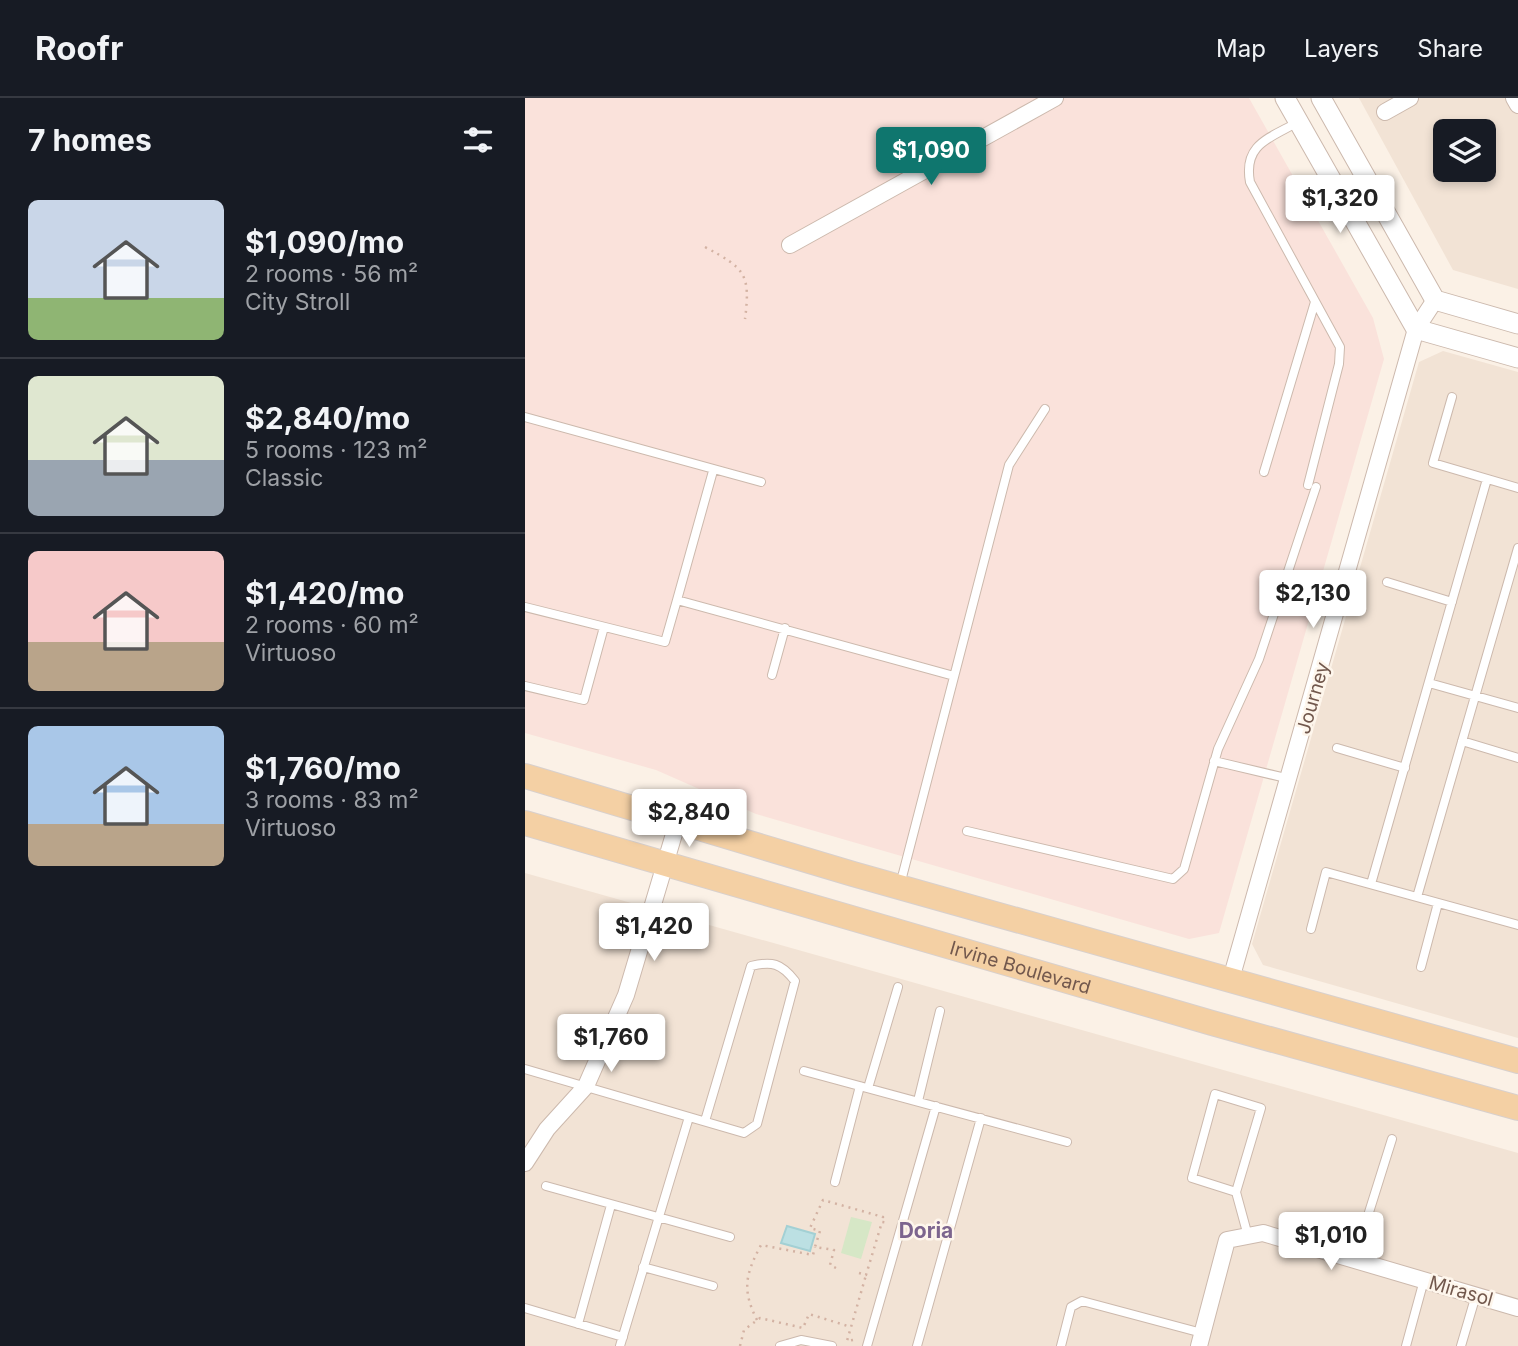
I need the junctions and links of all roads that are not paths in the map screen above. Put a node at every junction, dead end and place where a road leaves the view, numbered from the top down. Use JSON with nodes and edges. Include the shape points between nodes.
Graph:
{"nodes":[{"id":1,"x":1055,"y":98,"type":"edge"},
{"id":2,"x":1285,"y":98,"type":"edge"},
{"id":3,"x":1321,"y":98,"type":"edge"},
{"id":4,"x":1410,"y":98,"type":"edge"},
{"id":5,"x":1514,"y":98,"type":"edge"},
{"id":6,"x":1518,"y":105,"type":"edge"},
{"id":7,"x":1385,"y":112,"type":"dead end"},
{"id":8,"x":1298,"y":122,"type":"junction"},
{"id":9,"x":790,"y":245,"type":"dead end"},
{"id":10,"x":1435,"y":300,"type":"junction"},
{"id":11,"x":1315,"y":302,"type":"junction"},
{"id":12,"x":1518,"y":324,"type":"edge"},
{"id":13,"x":1416,"y":329,"type":"junction"},
{"id":14,"x":1518,"y":358,"type":"edge"},
{"id":15,"x":1452,"y":397,"type":"dead end"},
{"id":16,"x":1045,"y":409,"type":"dead end"},
{"id":17,"x":525,"y":417,"type":"edge"},
{"id":18,"x":713,"y":471,"type":"junction"},
{"id":19,"x":1263,"y":472,"type":"dead end"},
{"id":20,"x":1487,"y":479,"type":"junction"},
{"id":21,"x":761,"y":482,"type":"dead end"},
{"id":22,"x":1518,"y":488,"type":"edge"},
{"id":23,"x":1518,"y":548,"type":"edge"},
{"id":24,"x":1387,"y":582,"type":"dead end"},
{"id":25,"x":677,"y":600,"type":"junction"},
{"id":26,"x":1452,"y":602,"type":"junction"},
{"id":27,"x":525,"y":607,"type":"edge"},
{"id":28,"x":604,"y":627,"type":"junction"},
{"id":29,"x":785,"y":628,"type":"junction"},
{"id":30,"x":772,"y":675,"type":"dead end"},
{"id":31,"x":954,"y":676,"type":"junction"},
{"id":32,"x":1429,"y":683,"type":"junction"},
{"id":33,"x":525,"y":686,"type":"edge"},
{"id":34,"x":1475,"y":696,"type":"junction"},
{"id":35,"x":1518,"y":708,"type":"edge"},
{"id":36,"x":1462,"y":741,"type":"junction"},
{"id":37,"x":1337,"y":748,"type":"dead end"},
{"id":38,"x":1518,"y":758,"type":"edge"},
{"id":39,"x":1214,"y":761,"type":"junction"},
{"id":40,"x":1405,"y":768,"type":"junction"},
{"id":41,"x":525,"y":776,"type":"edge"},
{"id":42,"x":1290,"y":779,"type":"junction"},
{"id":43,"x":525,"y":823,"type":"edge"},
{"id":44,"x":677,"y":824,"type":"junction"},
{"id":45,"x":967,"y":831,"type":"dead end"},
{"id":46,"x":666,"y":863,"type":"junction"},
{"id":47,"x":1371,"y":884,"type":"junction"},
{"id":48,"x":899,"y":888,"type":"junction"},
{"id":49,"x":1417,"y":897,"type":"junction"},
{"id":50,"x":1439,"y":903,"type":"junction"},
{"id":51,"x":1518,"y":925,"type":"edge"},
{"id":52,"x":1311,"y":929,"type":"dead end"},
{"id":53,"x":1421,"y":967,"type":"dead end"},
{"id":54,"x":1231,"y":979,"type":"junction"},
{"id":55,"x":898,"y":987,"type":"dead end"},
{"id":56,"x":940,"y":1011,"type":"dead end"},
{"id":57,"x":1518,"y":1061,"type":"edge"},
{"id":58,"x":525,"y":1069,"type":"edge"},
{"id":59,"x":804,"y":1071,"type":"dead end"},
{"id":60,"x":586,"y":1086,"type":"junction"},
{"id":61,"x":864,"y":1087,"type":"junction"},
{"id":62,"x":918,"y":1101,"type":"junction"},
{"id":63,"x":936,"y":1106,"type":"junction"},
{"id":64,"x":1518,"y":1108,"type":"edge"},
{"id":65,"x":689,"y":1117,"type":"junction"},
{"id":66,"x":981,"y":1118,"type":"junction"},
{"id":67,"x":705,"y":1121,"type":"junction"},
{"id":68,"x":1392,"y":1139,"type":"dead end"},
{"id":69,"x":1067,"y":1142,"type":"dead end"},
{"id":70,"x":525,"y":1163,"type":"edge"},
{"id":71,"x":835,"y":1182,"type":"dead end"},
{"id":72,"x":546,"y":1186,"type":"dead end"},
{"id":73,"x":1236,"y":1192,"type":"junction"},
{"id":74,"x":611,"y":1205,"type":"junction"},
{"id":75,"x":658,"y":1218,"type":"junction"},
{"id":76,"x":1248,"y":1236,"type":"junction"},
{"id":77,"x":730,"y":1237,"type":"dead end"},
{"id":78,"x":1354,"y":1260,"type":"junction"},
{"id":79,"x":643,"y":1266,"type":"junction"},
{"id":80,"x":1424,"y":1280,"type":"junction"},
{"id":81,"x":713,"y":1286,"type":"dead end"},
{"id":82,"x":1476,"y":1295,"type":"junction"},
{"id":83,"x":525,"y":1308,"type":"edge"},
{"id":84,"x":1518,"y":1308,"type":"edge"},
{"id":85,"x":579,"y":1324,"type":"junction"},
{"id":86,"x":1201,"y":1340,"type":"edge"},
{"id":87,"x":622,"y":1341,"type":"edge"},
{"id":88,"x":780,"y":1346,"type":"edge"},
{"id":89,"x":832,"y":1346,"type":"edge"},
{"id":90,"x":867,"y":1346,"type":"edge"},
{"id":91,"x":917,"y":1346,"type":"edge"},
{"id":92,"x":1061,"y":1346,"type":"edge"},
{"id":93,"x":1406,"y":1346,"type":"edge"},
{"id":94,"x":1461,"y":1346,"type":"edge"}],
"edges":[{"from":1,"to":9,"type":"street"},
{"from":2,"to":8,"type":"street"},
{"from":3,"to":10,"type":"street"},
{"from":4,"to":7,"type":"street"},
{"from":5,"to":6,"type":"street"},
{"from":8,"to":11,"type":"lane","via":[[1256,145],[1247,166],[1250,182]]},
{"from":8,"to":13,"type":"street"},
{"from":10,"to":12,"type":"street"},
{"from":10,"to":13,"type":"street","name":"Journey"},
{"from":11,"to":19,"type":"lane"},
{"from":11,"to":39,"type":"lane","via":[[1340,346],[1339,364],[1312,486],[1259,659]]},
{"from":13,"to":14,"type":"street"},
{"from":13,"to":42,"type":"street","name":"Journey"},
{"from":15,"to":20,"type":"lane","via":[[1433,463]]},
{"from":16,"to":31,"type":"lane","via":[[1009,465]]},
{"from":17,"to":18,"type":"lane"},
{"from":18,"to":21,"type":"lane"},
{"from":18,"to":25,"type":"lane"},
{"from":20,"to":22,"type":"lane"},
{"from":20,"to":26,"type":"lane"},
{"from":23,"to":34,"type":"lane"},
{"from":24,"to":26,"type":"lane"},
{"from":25,"to":28,"type":"lane","via":[[665,642]]},
{"from":25,"to":29,"type":"lane"},
{"from":26,"to":32,"type":"lane"},
{"from":27,"to":28,"type":"lane"},
{"from":28,"to":33,"type":"lane","via":[[584,701]]},
{"from":29,"to":30,"type":"lane"},
{"from":29,"to":31,"type":"lane"},
{"from":31,"to":48,"type":"lane"},
{"from":32,"to":34,"type":"lane"},
{"from":32,"to":40,"type":"lane"},
{"from":34,"to":35,"type":"lane"},
{"from":34,"to":36,"type":"lane"},
{"from":36,"to":38,"type":"lane"},
{"from":36,"to":49,"type":"lane"},
{"from":37,"to":40,"type":"lane"},
{"from":39,"to":42,"type":"lane"},
{"from":39,"to":45,"type":"lane","via":[[1184,869],[1173,879]]},
{"from":40,"to":47,"type":"lane"},
{"from":41,"to":44,"type":"main road"},
{"from":42,"to":54,"type":"street","name":"Journey"},
{"from":43,"to":46,"type":"main road","name":"Irvine Boulevard"},
{"from":44,"to":46,"type":"street"},
{"from":44,"to":48,"type":"main road"},
{"from":46,"to":60,"type":"street","via":[[626,995]]},
{"from":46,"to":64,"type":"main road","name":"Irvine Boulevard"},
{"from":47,"to":49,"type":"lane"},
{"from":47,"to":52,"type":"lane","via":[[1326,872]]},
{"from":48,"to":54,"type":"main road"},
{"from":49,"to":50,"type":"lane"},
{"from":50,"to":51,"type":"lane"},
{"from":50,"to":53,"type":"lane"},
{"from":54,"to":57,"type":"main road"},
{"from":55,"to":61,"type":"lane"},
{"from":56,"to":62,"type":"lane"},
{"from":58,"to":60,"type":"lane"},
{"from":59,"to":61,"type":"lane"},
{"from":60,"to":65,"type":"lane"},
{"from":60,"to":70,"type":"street","via":[[547,1129]]},
{"from":61,"to":62,"type":"lane"},
{"from":61,"to":71,"type":"lane"},
{"from":62,"to":63,"type":"lane"},
{"from":63,"to":66,"type":"lane"},
{"from":63,"to":90,"type":"lane"},
{"from":65,"to":67,"type":"lane"},
{"from":65,"to":75,"type":"lane"},
{"from":66,"to":69,"type":"lane"},
{"from":66,"to":91,"type":"lane"},
{"from":67,"to":67,"type":"lane","via":[[751,966],[769,962],[784,967],[795,981],[757,1124],[744,1133]]},
{"from":68,"to":78,"type":"lane"},
{"from":72,"to":74,"type":"lane"},
{"from":73,"to":73,"type":"lane","via":[[1261,1108],[1215,1094],[1192,1178]]},
{"from":73,"to":76,"type":"lane"},
{"from":74,"to":75,"type":"lane"},
{"from":74,"to":85,"type":"lane"},
{"from":75,"to":77,"type":"lane"},
{"from":75,"to":79,"type":"lane"},
{"from":76,"to":78,"type":"street","name":"Mirasol","via":[[1263,1233]]},
{"from":76,"to":86,"type":"street","via":[[1227,1240]]},
{"from":78,"to":80,"type":"street","name":"Mirasol"},
{"from":79,"to":81,"type":"lane"},
{"from":79,"to":87,"type":"lane"},
{"from":80,"to":82,"type":"street","name":"Mirasol"},
{"from":80,"to":93,"type":"lane"},
{"from":82,"to":84,"type":"street","name":"Mirasol"},
{"from":82,"to":94,"type":"lane"},
{"from":83,"to":85,"type":"lane"},
{"from":85,"to":87,"type":"lane"},
{"from":86,"to":92,"type":"lane","via":[[1082,1301],[1071,1307]]},
{"from":88,"to":89,"type":"lane","via":[[801,1340]]}]}
